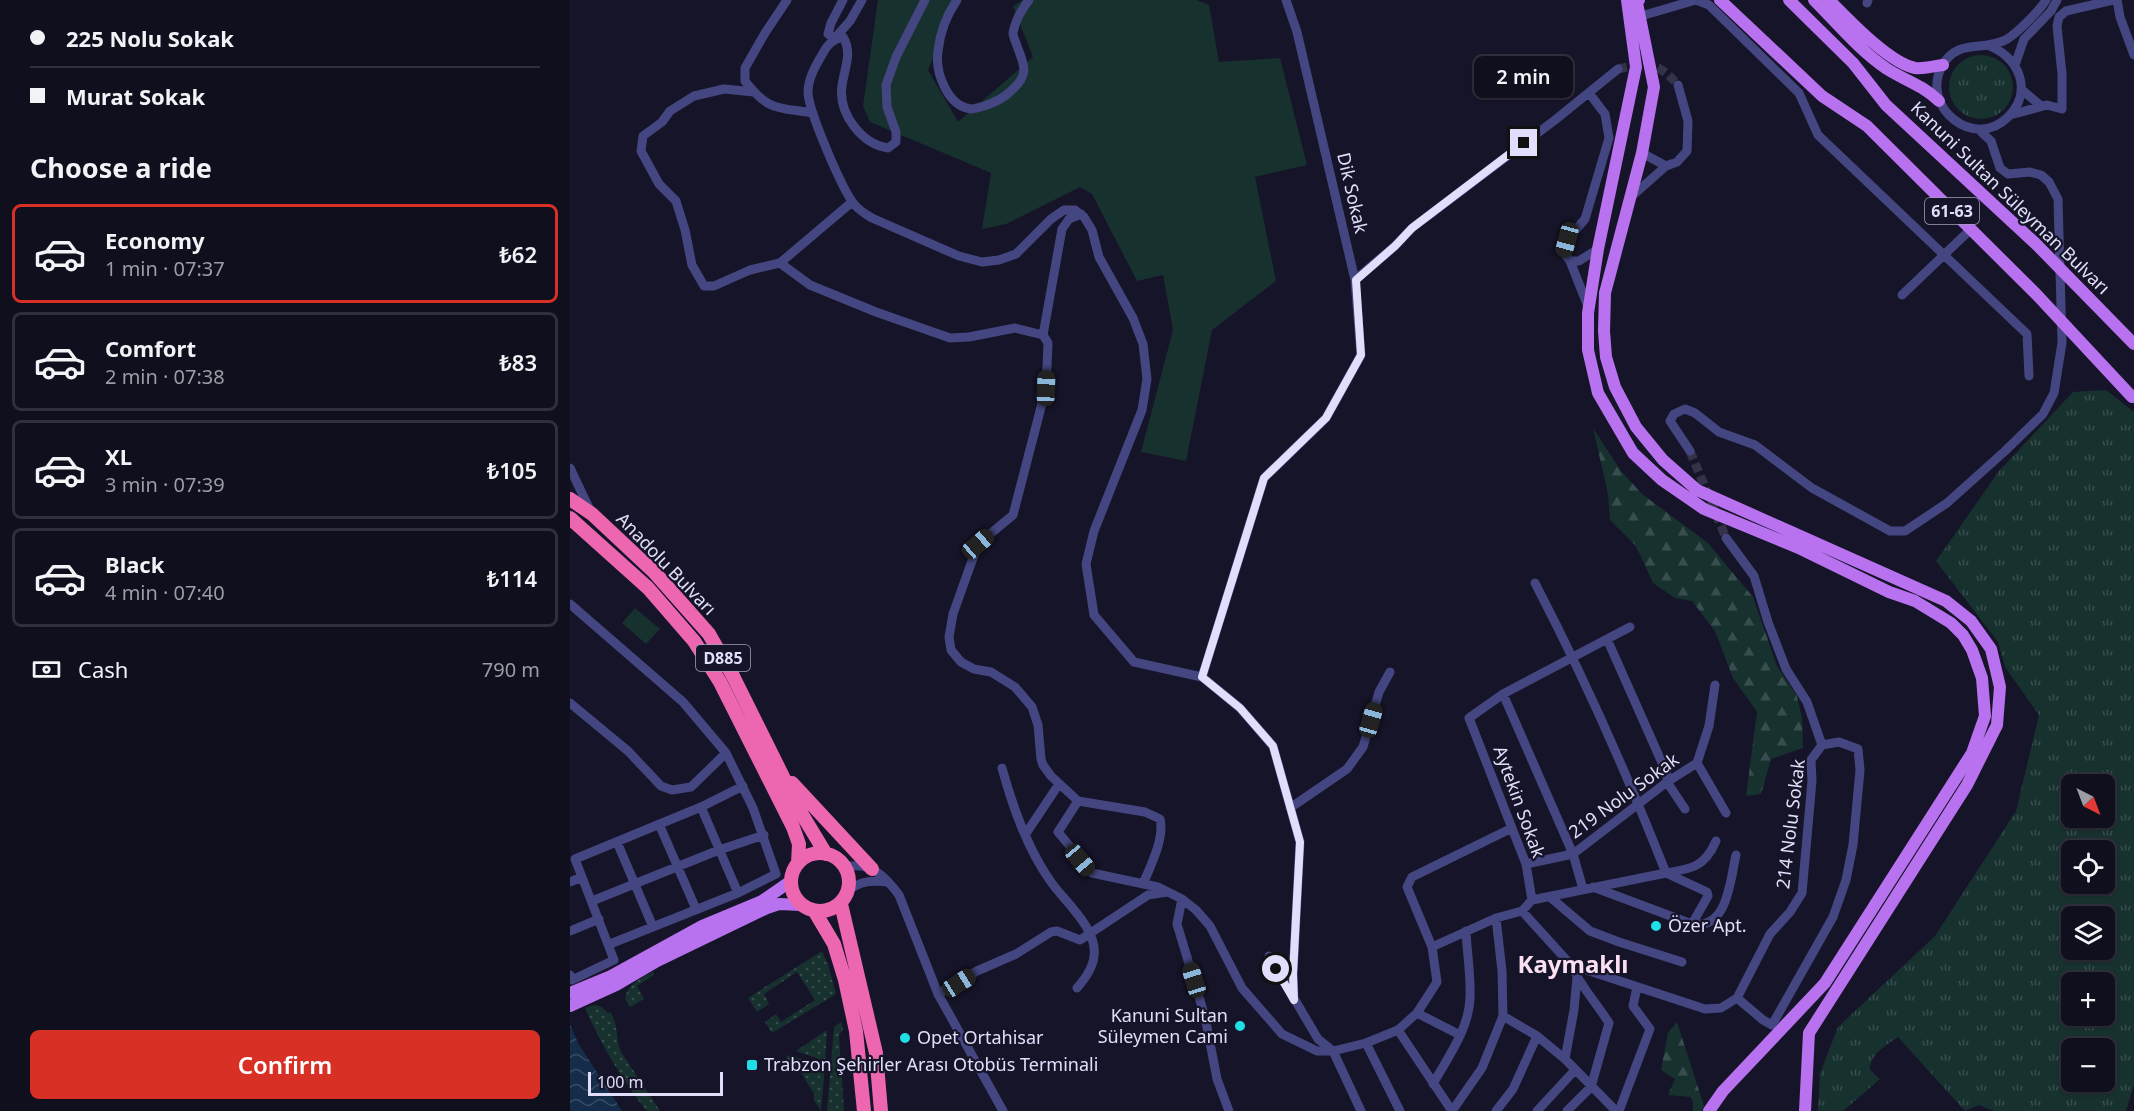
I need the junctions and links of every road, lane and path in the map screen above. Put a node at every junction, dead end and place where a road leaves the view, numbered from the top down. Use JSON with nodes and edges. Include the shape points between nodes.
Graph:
{"nodes":[{"id":1,"x":787,"y":0,"type":"edge"},
{"id":2,"x":843,"y":0,"type":"edge"},
{"id":3,"x":862,"y":0,"type":"edge"},
{"id":4,"x":926,"y":0,"type":"edge"},
{"id":5,"x":957,"y":0,"type":"edge"},
{"id":6,"x":1029,"y":0,"type":"edge"},
{"id":7,"x":1286,"y":0,"type":"edge"},
{"id":8,"x":1627,"y":0,"type":"edge"},
{"id":9,"x":1639,"y":0,"type":"edge"},
{"id":10,"x":1696,"y":0,"type":"edge"},
{"id":11,"x":1720,"y":0,"type":"edge"},
{"id":12,"x":1789,"y":0,"type":"edge"},
{"id":13,"x":1814,"y":0,"type":"edge"},
{"id":14,"x":1829,"y":0,"type":"edge"},
{"id":15,"x":2046,"y":0,"type":"edge"},
{"id":16,"x":2057,"y":0,"type":"edge"},
{"id":17,"x":2115,"y":0,"type":"edge"},
{"id":18,"x":1641,"y":16,"type":"junction"},
{"id":19,"x":835,"y":38,"type":"junction"},
{"id":20,"x":1987,"y":45,"type":"junction"},
{"id":21,"x":2134,"y":55,"type":"edge"},
{"id":22,"x":1943,"y":64,"type":"junction"},
{"id":23,"x":2015,"y":65,"type":"junction"},
{"id":24,"x":1618,"y":69,"type":"tunnel mouth"},
{"id":25,"x":1677,"y":85,"type":"tunnel mouth"},
{"id":26,"x":2021,"y":89,"type":"junction"},
{"id":27,"x":754,"y":92,"type":"junction"},
{"id":28,"x":1589,"y":93,"type":"junction"},
{"id":29,"x":1939,"y":101,"type":"junction"},
{"id":30,"x":2041,"y":106,"type":"junction"},
{"id":31,"x":813,"y":113,"type":"junction"},
{"id":32,"x":2010,"y":115,"type":"junction"},
{"id":33,"x":1997,"y":125,"type":"junction"},
{"id":34,"x":1978,"y":129,"type":"junction"},
{"id":35,"x":1991,"y":141,"type":"junction"},
{"id":36,"x":1642,"y":153,"type":"junction"},
{"id":37,"x":1666,"y":166,"type":"junction"},
{"id":38,"x":1630,"y":198,"type":"junction"},
{"id":39,"x":852,"y":202,"type":"junction"},
{"id":40,"x":1081,"y":214,"type":"junction"},
{"id":41,"x":1970,"y":230,"type":"junction"},
{"id":42,"x":1598,"y":249,"type":"junction"},
{"id":43,"x":1944,"y":253,"type":"junction"},
{"id":44,"x":1570,"y":261,"type":"junction"},
{"id":45,"x":780,"y":263,"type":"junction"},
{"id":46,"x":1356,"y":280,"type":"junction"},
{"id":47,"x":1902,"y":295,"type":"dead end"},
{"id":48,"x":1589,"y":309,"type":"junction"},
{"id":49,"x":1043,"y":335,"type":"junction"},
{"id":50,"x":2134,"y":344,"type":"edge"},
{"id":51,"x":2029,"y":376,"type":"dead end"},
{"id":52,"x":2132,"y":397,"type":"dead end"},
{"id":53,"x":1690,"y":451,"type":"tunnel mouth"},
{"id":54,"x":570,"y":468,"type":"edge"},
{"id":55,"x":570,"y":499,"type":"edge"},
{"id":56,"x":592,"y":514,"type":"junction"},
{"id":57,"x":570,"y":518,"type":"edge"},
{"id":58,"x":1726,"y":538,"type":"tunnel mouth"},
{"id":59,"x":1535,"y":583,"type":"dead end"},
{"id":60,"x":570,"y":604,"type":"edge"},
{"id":61,"x":1630,"y":627,"type":"dead end"},
{"id":62,"x":1607,"y":639,"type":"junction"},
{"id":63,"x":1574,"y":656,"type":"junction"},
{"id":64,"x":1390,"y":672,"type":"dead end"},
{"id":65,"x":1202,"y":677,"type":"junction"},
{"id":66,"x":1715,"y":685,"type":"dead end"},
{"id":67,"x":1503,"y":694,"type":"junction"},
{"id":68,"x":570,"y":703,"type":"edge"},
{"id":69,"x":1822,"y":745,"type":"junction"},
{"id":70,"x":726,"y":753,"type":"junction"},
{"id":71,"x":1697,"y":764,"type":"junction"},
{"id":72,"x":1002,"y":768,"type":"dead end"},
{"id":73,"x":783,"y":774,"type":"junction"},
{"id":74,"x":1667,"y":782,"type":"junction"},
{"id":75,"x":1059,"y":784,"type":"junction"},
{"id":76,"x":743,"y":786,"type":"junction"},
{"id":77,"x":1078,"y":801,"type":"junction"},
{"id":78,"x":1639,"y":804,"type":"junction"},
{"id":79,"x":701,"y":807,"type":"junction"},
{"id":80,"x":1290,"y":807,"type":"junction"},
{"id":81,"x":1685,"y":809,"type":"dead end"},
{"id":82,"x":1726,"y":813,"type":"dead end"},
{"id":83,"x":659,"y":825,"type":"junction"},
{"id":84,"x":1512,"y":828,"type":"junction"},
{"id":85,"x":764,"y":835,"type":"junction"},
{"id":86,"x":1025,"y":835,"type":"junction"},
{"id":87,"x":1716,"y":841,"type":"dead end"},
{"id":88,"x":617,"y":842,"type":"junction"},
{"id":89,"x":719,"y":850,"type":"junction"},
{"id":90,"x":826,"y":854,"type":"junction"},
{"id":91,"x":1573,"y":854,"type":"junction"},
{"id":92,"x":1736,"y":855,"type":"dead end"},
{"id":93,"x":798,"y":863,"type":"junction"},
{"id":94,"x":1526,"y":864,"type":"junction"},
{"id":95,"x":678,"y":866,"type":"junction"},
{"id":96,"x":846,"y":867,"type":"junction"},
{"id":97,"x":872,"y":869,"type":"junction"},
{"id":98,"x":1666,"y":873,"type":"junction"},
{"id":99,"x":582,"y":877,"type":"junction"},
{"id":100,"x":791,"y":881,"type":"junction"},
{"id":101,"x":570,"y":882,"type":"edge"},
{"id":102,"x":890,"y":882,"type":"junction"},
{"id":103,"x":635,"y":884,"type":"junction"},
{"id":104,"x":1143,"y":884,"type":"junction"},
{"id":105,"x":1593,"y":887,"type":"junction"},
{"id":106,"x":1583,"y":889,"type":"junction"},
{"id":107,"x":849,"y":890,"type":"junction"},
{"id":108,"x":1167,"y":892,"type":"junction"},
{"id":109,"x":738,"y":893,"type":"junction"},
{"id":110,"x":1550,"y":897,"type":"junction"},
{"id":111,"x":1182,"y":899,"type":"junction"},
{"id":112,"x":1532,"y":900,"type":"junction"},
{"id":113,"x":592,"y":901,"type":"junction"},
{"id":114,"x":841,"y":904,"type":"junction"},
{"id":115,"x":801,"y":905,"type":"junction"},
{"id":116,"x":696,"y":909,"type":"junction"},
{"id":117,"x":1522,"y":911,"type":"junction"},
{"id":118,"x":815,"y":912,"type":"junction"},
{"id":119,"x":1496,"y":918,"type":"junction"},
{"id":120,"x":599,"y":919,"type":"junction"},
{"id":121,"x":1692,"y":924,"type":"junction"},
{"id":122,"x":653,"y":927,"type":"junction"},
{"id":123,"x":570,"y":931,"type":"edge"},
{"id":124,"x":1466,"y":932,"type":"junction"},
{"id":125,"x":1089,"y":933,"type":"junction"},
{"id":126,"x":610,"y":944,"type":"junction"},
{"id":127,"x":1432,"y":947,"type":"junction"},
{"id":128,"x":1269,"y":956,"type":"dead end"},
{"id":129,"x":1682,"y":962,"type":"dead end"},
{"id":130,"x":1571,"y":965,"type":"junction"},
{"id":131,"x":570,"y":975,"type":"edge"},
{"id":132,"x":1576,"y":977,"type":"junction"},
{"id":133,"x":1637,"y":987,"type":"junction"},
{"id":134,"x":1077,"y":988,"type":"dead end"},
{"id":135,"x":570,"y":993,"type":"edge"},
{"id":136,"x":938,"y":993,"type":"junction"},
{"id":137,"x":1737,"y":998,"type":"junction"},
{"id":138,"x":1294,"y":1000,"type":"junction"},
{"id":139,"x":570,"y":1006,"type":"edge"},
{"id":140,"x":1417,"y":1013,"type":"junction"},
{"id":141,"x":1503,"y":1016,"type":"junction"},
{"id":142,"x":1398,"y":1030,"type":"junction"},
{"id":143,"x":1461,"y":1035,"type":"junction"},
{"id":144,"x":1537,"y":1036,"type":"junction"},
{"id":145,"x":1366,"y":1043,"type":"junction"},
{"id":146,"x":1333,"y":1051,"type":"junction"},
{"id":147,"x":1565,"y":1059,"type":"junction"},
{"id":148,"x":1575,"y":1070,"type":"junction"},
{"id":149,"x":1433,"y":1084,"type":"junction"},
{"id":150,"x":1592,"y":1087,"type":"junction"},
{"id":151,"x":864,"y":1111,"type":"edge"},
{"id":152,"x":881,"y":1111,"type":"edge"},
{"id":153,"x":1003,"y":1111,"type":"edge"},
{"id":154,"x":1229,"y":1111,"type":"edge"},
{"id":155,"x":1360,"y":1111,"type":"edge"},
{"id":156,"x":1400,"y":1111,"type":"edge"},
{"id":157,"x":1452,"y":1111,"type":"edge"},
{"id":158,"x":1496,"y":1111,"type":"edge"},
{"id":159,"x":1537,"y":1111,"type":"edge"},
{"id":160,"x":1568,"y":1111,"type":"edge"},
{"id":161,"x":1618,"y":1111,"type":"edge"},
{"id":162,"x":1709,"y":1111,"type":"edge"},
{"id":163,"x":1805,"y":1111,"type":"edge"}],
"edges":[{"from":1,"to":27,"type":"street","via":[[745,68],[746,81]]},
{"from":2,"to":19,"type":"street","via":[[828,34]]},
{"from":3,"to":19,"type":"street"},
{"from":4,"to":19,"type":"street","via":[[886,85],[887,107],[896,132],[896,142],[888,148],[862,136],[850,120],[841,88],[848,45],[843,37]]},
{"from":5,"to":6,"type":"street","via":[[941,32],[939,72],[956,103],[972,109],[1011,92],[1022,80],[1025,69],[1013,34]]},
{"from":7,"to":46,"type":"street","name":"Dik Sokak"},
{"from":8,"to":42,"type":"main road","via":[[1636,67]]},
{"from":9,"to":18,"type":"main road"},
{"from":10,"to":18,"type":"street"},
{"from":10,"to":43,"type":"street","via":[[1709,5],[1799,93],[1818,135]]},
{"from":11,"to":41,"type":"main road","number":"61-63","via":[[1822,96],[1868,126]]},
{"from":12,"to":50,"type":"main road","name":"Kanuni Sultan Süleyman Bulvarı","number":"61-63","via":[[1853,63],[1886,105],[2036,244]]},
{"from":13,"to":29,"type":"main road","via":[[1873,58]]},
{"from":14,"to":22,"type":"main road","via":[[1880,49],[1912,68]]},
{"from":15,"to":20,"type":"street","via":[[2004,41]]},
{"from":16,"to":23,"type":"street","via":[[2024,39]]},
{"from":17,"to":21,"type":"street"},
{"from":17,"to":30,"type":"street","via":[[2066,11],[2059,17],[2062,109]]},
{"from":18,"to":36,"type":"main road","via":[[1654,87]]},
{"from":19,"to":31,"type":"street","via":[[813,69],[808,92]]},
{"from":20,"to":22,"type":"street","via":[[1962,48]]},
{"from":20,"to":23,"type":"street","via":[[1998,49]]},
{"from":22,"to":29,"type":"street","via":[[1937,82]]},
{"from":23,"to":26,"type":"street"},
{"from":24,"to":28,"type":"street"},
{"from":25,"to":37,"type":"street","via":[[1688,121],[1688,151]]},
{"from":26,"to":30,"type":"street"},
{"from":26,"to":32,"type":"street"},
{"from":27,"to":31,"type":"street","via":[[779,109]]},
{"from":27,"to":45,"type":"street","via":[[724,89],[694,96],[670,111],[643,136],[641,151],[659,184],[676,201],[692,265],[704,286]]},
{"from":28,"to":44,"type":"street","via":[[1605,114],[1609,138],[1585,219],[1567,240],[1564,253]]},
{"from":28,"to":46,"type":"street","via":[[1412,228]]},
{"from":29,"to":34,"type":"street","via":[[1954,121]]},
{"from":30,"to":32,"type":"street"},
{"from":31,"to":39,"type":"street"},
{"from":32,"to":33,"type":"street"},
{"from":33,"to":34,"type":"street"},
{"from":33,"to":35,"type":"street"},
{"from":34,"to":35,"type":"street"},
{"from":35,"to":53,"type":"street","via":[[2000,168],[2008,174],[2041,175],[2058,199],[2062,343],[2054,393],[2043,414],[1947,503],[1905,531],[1890,531],[1812,488],[1755,446],[1719,432],[1685,409],[1670,421]]},
{"from":36,"to":37,"type":"street"},
{"from":36,"to":38,"type":"main road"},
{"from":37,"to":38,"type":"street"},
{"from":38,"to":163,"type":"main road","via":[[1605,293],[1604,331],[1606,357],[1615,387],[1636,428],[1663,460],[1697,490],[1946,601],[1971,621],[1992,649],[2000,687],[1998,725],[1968,785],[1809,1033]]},
{"from":39,"to":40,"type":"street","via":[[872,218],[982,262],[1016,254],[1064,210]]},
{"from":39,"to":45,"type":"street"},
{"from":40,"to":49,"type":"street","via":[[1069,219],[1062,228]]},
{"from":40,"to":65,"type":"street","via":[[1092,230],[1099,257],[1133,318],[1143,344],[1147,379],[1142,410],[1094,531],[1086,564],[1094,615],[1134,662]]},
{"from":41,"to":43,"type":"street"},
{"from":41,"to":52,"type":"main road","number":"61-63"},
{"from":42,"to":44,"type":"street","via":[[1579,261]]},
{"from":42,"to":48,"type":"main road"},
{"from":43,"to":47,"type":"street"},
{"from":43,"to":51,"type":"street","via":[[2027,334]]},
{"from":44,"to":48,"type":"street"},
{"from":45,"to":49,"type":"street","via":[[810,285],[950,338],[1015,328]]},
{"from":46,"to":65,"type":"street","name":"Dik Sokak","via":[[1361,355],[1326,418],[1264,478]]},
{"from":48,"to":162,"type":"main road","via":[[1588,350],[1598,393],[1633,453],[1654,473],[1704,510],[1802,549],[1914,601],[1951,623],[1972,650],[1982,678],[1985,716],[1972,753],[1825,983],[1723,1091]]},
{"from":49,"to":75,"type":"street","via":[[1048,343],[1046,388],[1012,515],[978,544],[948,637],[951,650],[961,662],[991,672],[1015,687],[1032,707],[1038,724],[1041,759]]},
{"from":54,"to":56,"type":"street"},
{"from":55,"to":56,"type":"highway","name":"Anadolu Bulvarı","number":"D885"},
{"from":56,"to":73,"type":"highway","name":"Anadolu Bulvarı","number":"D885","via":[[655,573],[709,634]]},
{"from":57,"to":93,"type":"highway","name":"Anadolu Bulvarı","number":"D885","via":[[648,588],[694,641],[720,682],[793,827]]},
{"from":58,"to":69,"type":"street","via":[[1754,576],[1786,669],[1807,702]]},
{"from":59,"to":63,"type":"street"},
{"from":60,"to":70,"type":"street","via":[[683,702]]},
{"from":61,"to":62,"type":"street"},
{"from":62,"to":63,"type":"street"},
{"from":62,"to":74,"type":"street","via":[[1667,774]]},
{"from":63,"to":67,"type":"street"},
{"from":63,"to":78,"type":"street"},
{"from":64,"to":80,"type":"street","via":[[1379,692],[1363,747],[1347,769]]},
{"from":65,"to":80,"type":"street","via":[[1240,708],[1273,746]]},
{"from":66,"to":71,"type":"street","name":"219 Nolu Sokak","via":[[1709,726]]},
{"from":67,"to":84,"type":"street","name":"Aytekin Sokak","via":[[1469,718]]},
{"from":67,"to":91,"type":"street"},
{"from":68,"to":70,"type":"street","via":[[628,751],[661,786],[672,790],[691,787]]},
{"from":69,"to":137,"type":"street","name":"214 Nolu Sokak","via":[[1811,759],[1802,893],[1770,934]]},
{"from":69,"to":137,"type":"street","via":[[1839,742],[1858,749],[1860,770],[1846,880],[1833,917],[1772,1024]]},
{"from":70,"to":76,"type":"street"},
{"from":71,"to":74,"type":"street","name":"219 Nolu Sokak"},
{"from":71,"to":82,"type":"street"},
{"from":72,"to":86,"type":"street"},
{"from":73,"to":90,"type":"highway","name":"Anadolu Bulvarı","number":"D885"},
{"from":73,"to":97,"type":"highway"},
{"from":74,"to":78,"type":"street","name":"219 Nolu Sokak"},
{"from":74,"to":81,"type":"street"},
{"from":75,"to":77,"type":"street"},
{"from":75,"to":86,"type":"street"},
{"from":76,"to":79,"type":"street"},
{"from":76,"to":85,"type":"street"},
{"from":77,"to":104,"type":"street","via":[[1058,832],[1092,873]]},
{"from":77,"to":104,"type":"street","via":[[1145,812],[1160,819],[1162,826],[1154,858]]},
{"from":78,"to":91,"type":"street","name":"219 Nolu Sokak"},
{"from":78,"to":98,"type":"street"},
{"from":79,"to":83,"type":"street"},
{"from":79,"to":89,"type":"street"},
{"from":80,"to":138,"type":"street","via":[[1300,842]]},
{"from":83,"to":88,"type":"street"},
{"from":83,"to":95,"type":"street"},
{"from":84,"to":94,"type":"street","name":"Aytekin Sokak"},
{"from":84,"to":127,"type":"street","via":[[1412,877],[1407,887]]},
{"from":85,"to":89,"type":"street"},
{"from":85,"to":109,"type":"street","via":[[776,874]]},
{"from":86,"to":125,"type":"street","via":[[1051,882]]},
{"from":87,"to":98,"type":"street","via":[[1704,861],[1691,869]]},
{"from":88,"to":99,"type":"street","via":[[575,859]]},
{"from":88,"to":103,"type":"street"},
{"from":89,"to":95,"type":"street"},
{"from":89,"to":109,"type":"street"},
{"from":90,"to":93,"type":"highway","via":[[811,854]]},
{"from":90,"to":96,"type":"highway","name":"Anadolu Bulvarı"},
{"from":91,"to":94,"type":"street","name":"219 Nolu Sokak"},
{"from":91,"to":106,"type":"street"},
{"from":92,"to":121,"type":"street","via":[[1727,902],[1714,920],[1702,926]]},
{"from":93,"to":100,"type":"highway","name":"Anadolu Bulvarı"},
{"from":94,"to":112,"type":"street","name":"Aytekin Sokak"},
{"from":95,"to":103,"type":"street"},
{"from":95,"to":116,"type":"street"},
{"from":96,"to":97,"type":"street","via":[[865,865]]},
{"from":96,"to":107,"type":"highway"},
{"from":97,"to":102,"type":"street"},
{"from":98,"to":105,"type":"street"},
{"from":98,"to":121,"type":"street","via":[[1707,892]]},
{"from":99,"to":101,"type":"street"},
{"from":99,"to":113,"type":"street"},
{"from":100,"to":115,"type":"highway","via":[[792,892]]},
{"from":100,"to":135,"type":"main road","via":[[762,901],[702,926]]},
{"from":102,"to":107,"type":"street","via":[[868,881]]},
{"from":102,"to":136,"type":"street","via":[[899,895]]},
{"from":103,"to":113,"type":"street"},
{"from":103,"to":122,"type":"street"},
{"from":104,"to":108,"type":"street"},
{"from":105,"to":106,"type":"street"},
{"from":105,"to":121,"type":"street"},
{"from":106,"to":110,"type":"street"},
{"from":107,"to":114,"type":"highway"},
{"from":108,"to":111,"type":"street"},
{"from":108,"to":125,"type":"street","via":[[1148,895]]},
{"from":109,"to":116,"type":"street"},
{"from":110,"to":112,"type":"street"},
{"from":110,"to":129,"type":"street","via":[[1590,931]]},
{"from":111,"to":146,"type":"street","via":[[1210,926],[1242,988],[1282,1034],[1317,1051]]},
{"from":111,"to":154,"type":"street","via":[[1177,924]]},
{"from":112,"to":117,"type":"street"},
{"from":113,"to":120,"type":"street"},
{"from":114,"to":118,"type":"highway"},
{"from":114,"to":152,"type":"highway","via":[[876,1053]]},
{"from":115,"to":118,"type":"highway"},
{"from":115,"to":139,"type":"main road","via":[[767,908]]},
{"from":116,"to":122,"type":"street"},
{"from":117,"to":119,"type":"street"},
{"from":117,"to":130,"type":"street"},
{"from":118,"to":151,"type":"highway","via":[[834,944],[845,980],[856,1031]]},
{"from":119,"to":124,"type":"street"},
{"from":119,"to":141,"type":"street"},
{"from":120,"to":123,"type":"street"},
{"from":120,"to":126,"type":"street"},
{"from":122,"to":126,"type":"street"},
{"from":124,"to":127,"type":"street"},
{"from":124,"to":143,"type":"street","via":[[1470,999]]},
{"from":125,"to":134,"type":"street","via":[[1095,955]]},
{"from":125,"to":136,"type":"street","via":[[1080,939],[1051,932]]},
{"from":126,"to":131,"type":"street","via":[[614,960],[572,980]]},
{"from":127,"to":140,"type":"street","via":[[1437,982]]},
{"from":128,"to":138,"type":"street"},
{"from":130,"to":132,"type":"street"},
{"from":130,"to":133,"type":"street"},
{"from":132,"to":147,"type":"street"},
{"from":132,"to":150,"type":"street","via":[[1609,1023]]},
{"from":133,"to":137,"type":"street","via":[[1705,1009],[1721,1008]]},
{"from":133,"to":161,"type":"street","via":[[1633,1006],[1650,1029]]},
{"from":136,"to":153,"type":"street"},
{"from":138,"to":146,"type":"street","via":[[1318,1040]]},
{"from":140,"to":142,"type":"street"},
{"from":140,"to":143,"type":"street"},
{"from":141,"to":144,"type":"street"},
{"from":141,"to":157,"type":"street","via":[[1482,1068]]},
{"from":142,"to":145,"type":"street"},
{"from":142,"to":149,"type":"street"},
{"from":143,"to":149,"type":"street"},
{"from":144,"to":147,"type":"street"},
{"from":144,"to":158,"type":"street","via":[[1513,1089]]},
{"from":145,"to":146,"type":"street"},
{"from":145,"to":156,"type":"street"},
{"from":146,"to":155,"type":"street"},
{"from":147,"to":148,"type":"street"},
{"from":148,"to":150,"type":"street"},
{"from":148,"to":159,"type":"street"},
{"from":149,"to":157,"type":"street"},
{"from":150,"to":160,"type":"street"},
{"from":150,"to":161,"type":"street"}]}
